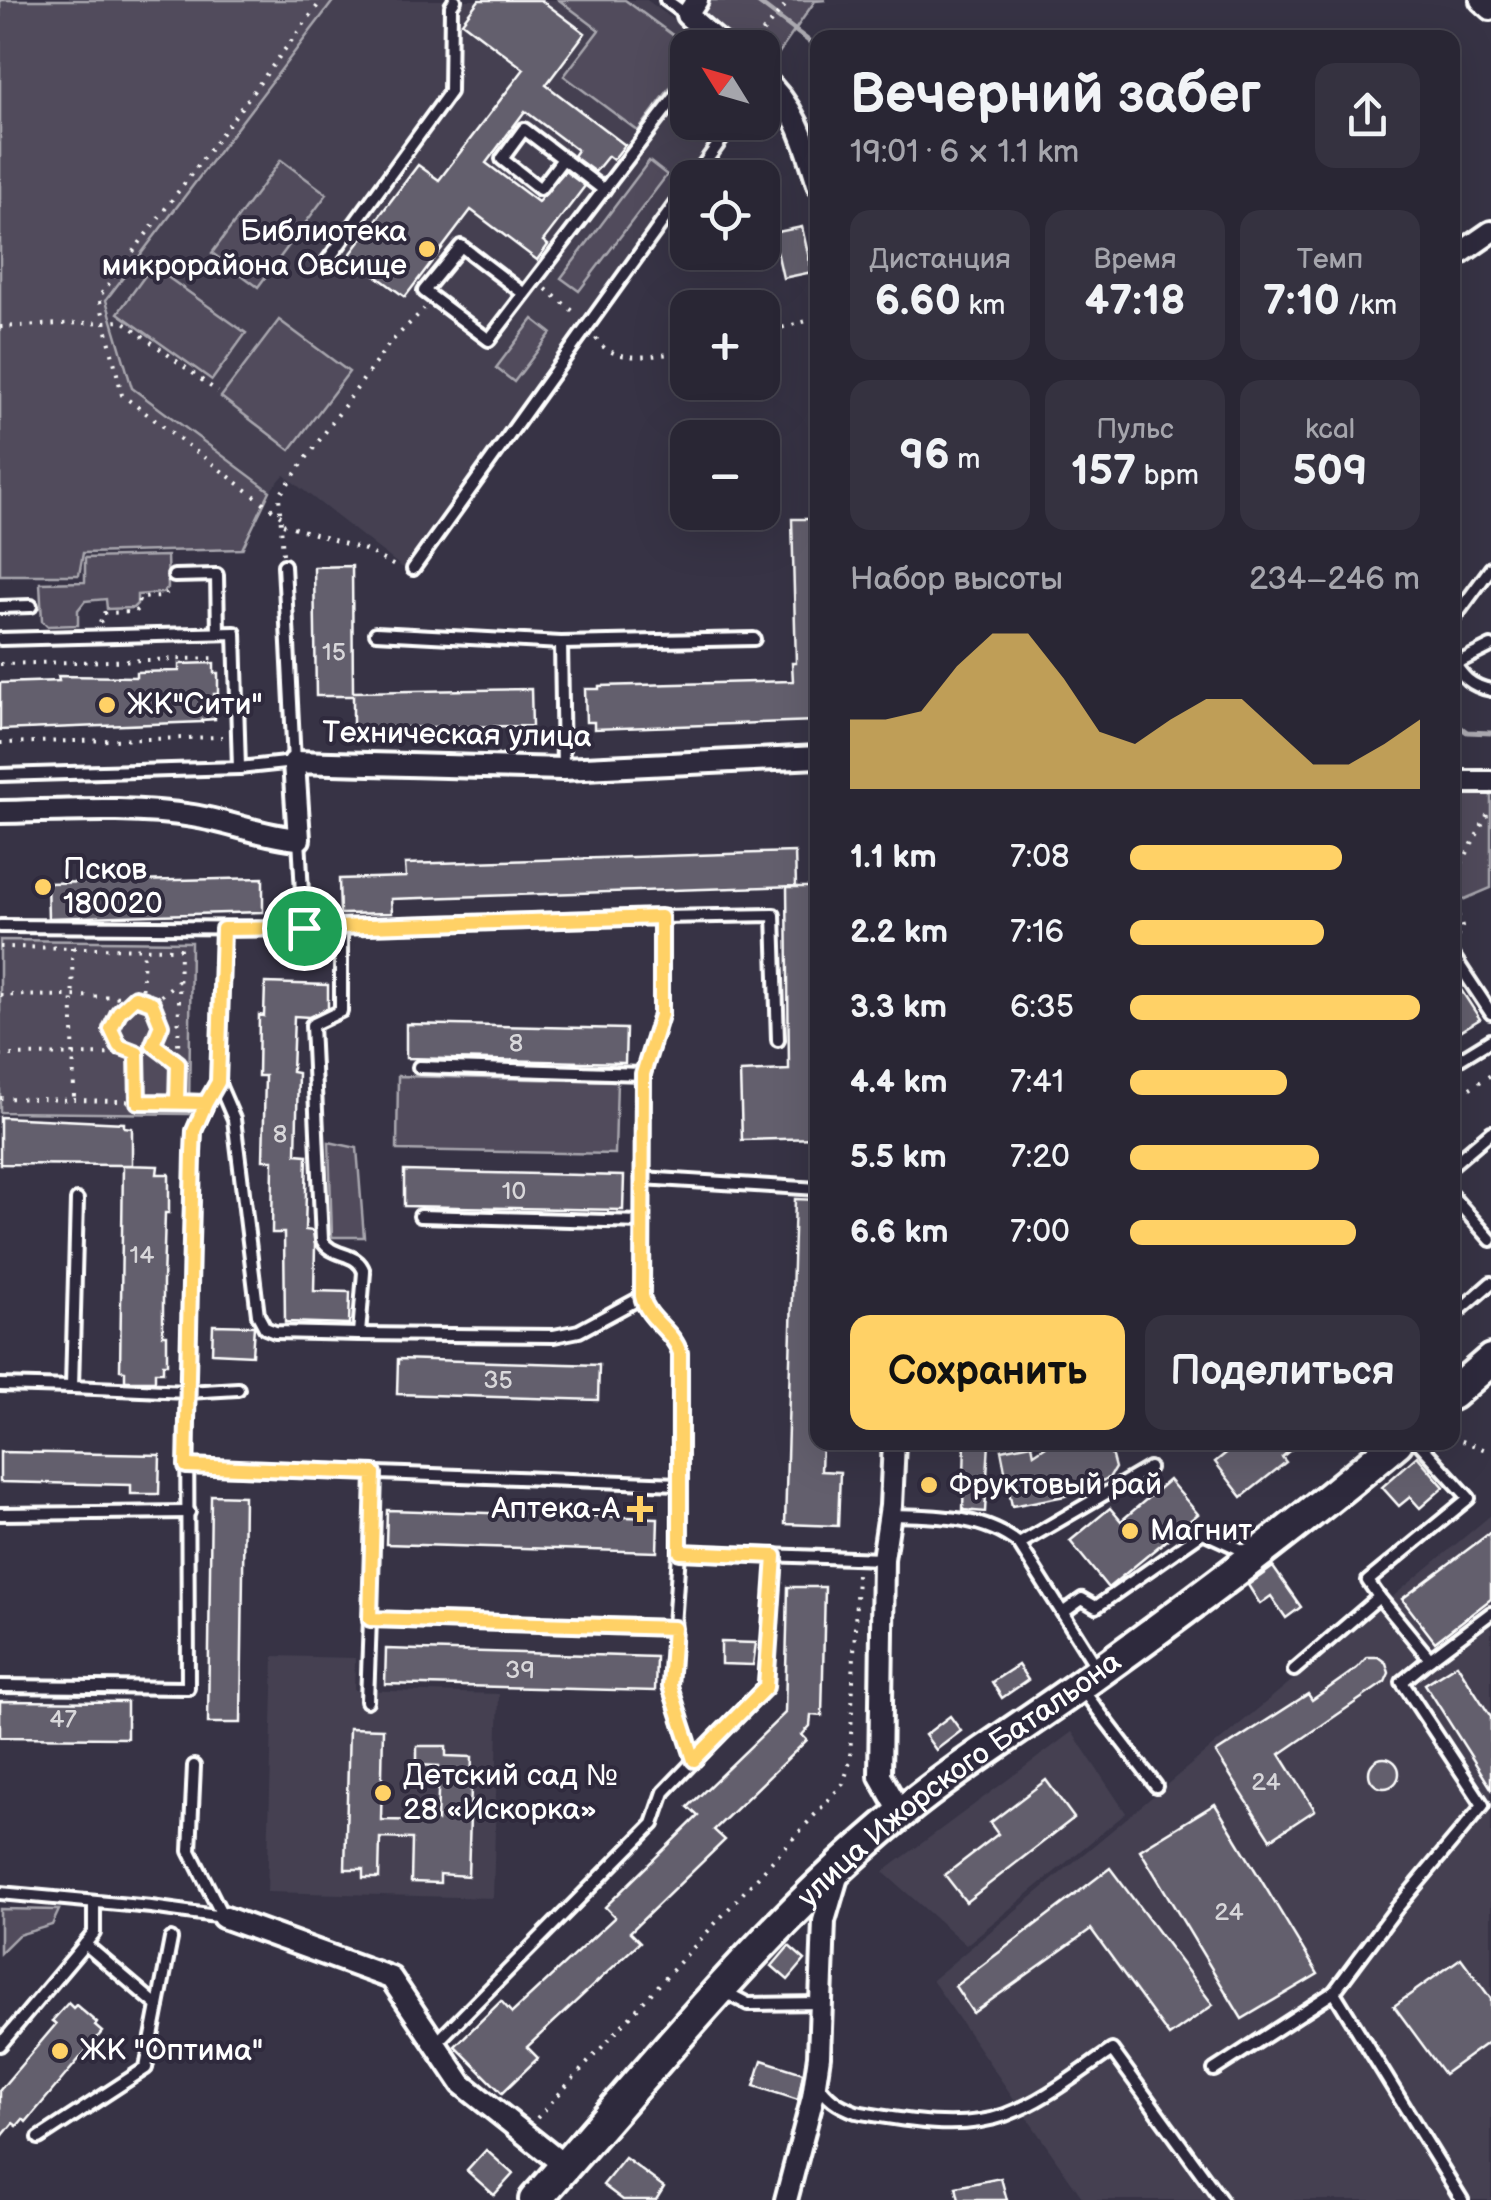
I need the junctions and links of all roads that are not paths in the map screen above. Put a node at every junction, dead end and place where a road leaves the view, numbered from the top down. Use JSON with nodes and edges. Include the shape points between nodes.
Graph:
{"nodes":[{"id":1,"x":455,"y":0,"type":"edge"},
{"id":2,"x":666,"y":0,"type":"edge"},
{"id":3,"x":1481,"y":0,"type":"edge"},
{"id":4,"x":692,"y":8,"type":"edge"},
{"id":5,"x":1491,"y":9,"type":"edge"},
{"id":6,"x":707,"y":30,"type":"edge"},
{"id":7,"x":780,"y":95,"type":"edge"},
{"id":8,"x":670,"y":104,"type":"edge"},
{"id":9,"x":810,"y":157,"type":"edge"},
{"id":10,"x":563,"y":159,"type":"junction"},
{"id":11,"x":604,"y":190,"type":"junction"},
{"id":12,"x":670,"y":211,"type":"edge"},
{"id":13,"x":1491,"y":232,"type":"edge"},
{"id":14,"x":1460,"y":253,"type":"edge"},
{"id":15,"x":325,"y":264,"type":"dead end"},
{"id":16,"x":524,"y":294,"type":"junction"},
{"id":17,"x":284,"y":565,"type":"road end"},
{"id":18,"x":1491,"y":568,"type":"edge"},
{"id":19,"x":414,"y":569,"type":"road end"},
{"id":20,"x":171,"y":576,"type":"road end"},
{"id":21,"x":31,"y":606,"type":"dead end"},
{"id":22,"x":0,"y":607,"type":"edge"},
{"id":23,"x":1460,"y":610,"type":"edge"},
{"id":24,"x":218,"y":633,"type":"junction"},
{"id":25,"x":376,"y":633,"type":"dead end"},
{"id":26,"x":0,"y":639,"type":"edge"},
{"id":27,"x":754,"y":639,"type":"dead end"},
{"id":28,"x":560,"y":643,"type":"junction"},
{"id":29,"x":1491,"y":646,"type":"edge"},
{"id":30,"x":1460,"y":659,"type":"edge"},
{"id":31,"x":1460,"y":673,"type":"edge"},
{"id":32,"x":1491,"y":690,"type":"edge"},
{"id":33,"x":810,"y":757,"type":"edge"},
{"id":34,"x":294,"y":762,"type":"junction"},
{"id":35,"x":238,"y":768,"type":"junction"},
{"id":36,"x":563,"y":770,"type":"junction"},
{"id":37,"x":0,"y":775,"type":"edge"},
{"id":38,"x":1460,"y":782,"type":"edge"},
{"id":39,"x":1491,"y":782,"type":"edge"},
{"id":40,"x":0,"y":812,"type":"edge"},
{"id":41,"x":299,"y":839,"type":"junction"},
{"id":42,"x":661,"y":917,"type":"junction"},
{"id":43,"x":0,"y":926,"type":"edge"},
{"id":44,"x":341,"y":927,"type":"junction"},
{"id":45,"x":304,"y":928,"type":"junction"},
{"id":46,"x":223,"y":929,"type":"junction"},
{"id":47,"x":1460,"y":964,"type":"edge"},
{"id":48,"x":1491,"y":1013,"type":"edge"},
{"id":49,"x":778,"y":1040,"type":"dead end"},
{"id":50,"x":1491,"y":1040,"type":"edge"},
{"id":51,"x":1460,"y":1059,"type":"edge"},
{"id":52,"x":419,"y":1067,"type":"dead end"},
{"id":53,"x":643,"y":1074,"type":"junction"},
{"id":54,"x":218,"y":1082,"type":"junction"},
{"id":55,"x":1491,"y":1132,"type":"edge"},
{"id":56,"x":1460,"y":1158,"type":"edge"},
{"id":57,"x":642,"y":1178,"type":"junction"},
{"id":58,"x":810,"y":1188,"type":"edge"},
{"id":59,"x":77,"y":1200,"type":"dead end"},
{"id":60,"x":1460,"y":1205,"type":"edge"},
{"id":61,"x":420,"y":1216,"type":"dead end"},
{"id":62,"x":642,"y":1222,"type":"junction"},
{"id":63,"x":1491,"y":1240,"type":"edge"},
{"id":64,"x":1491,"y":1284,"type":"edge"},
{"id":65,"x":642,"y":1296,"type":"junction"},
{"id":66,"x":1460,"y":1310,"type":"edge"},
{"id":67,"x":359,"y":1334,"type":"junction"},
{"id":68,"x":1491,"y":1360,"type":"edge"},
{"id":69,"x":0,"y":1386,"type":"edge"},
{"id":70,"x":72,"y":1387,"type":"junction"},
{"id":71,"x":1460,"y":1387,"type":"edge"},
{"id":72,"x":238,"y":1389,"type":"dead end"},
{"id":73,"x":186,"y":1392,"type":"junction"},
{"id":74,"x":894,"y":1450,"type":"edge"},
{"id":75,"x":1387,"y":1450,"type":"edge"},
{"id":76,"x":1425,"y":1450,"type":"edge"},
{"id":77,"x":186,"y":1466,"type":"junction"},
{"id":78,"x":1149,"y":1468,"type":"dead end"},
{"id":79,"x":679,"y":1484,"type":"junction"},
{"id":80,"x":190,"y":1512,"type":"junction"},
{"id":81,"x":0,"y":1514,"type":"edge"},
{"id":82,"x":890,"y":1514,"type":"junction"},
{"id":83,"x":1018,"y":1544,"type":"junction"},
{"id":84,"x":680,"y":1552,"type":"junction"},
{"id":85,"x":775,"y":1556,"type":"junction"},
{"id":86,"x":1257,"y":1557,"type":"junction"},
{"id":87,"x":883,"y":1559,"type":"junction"},
{"id":88,"x":1379,"y":1596,"type":"junction"},
{"id":89,"x":1064,"y":1612,"type":"junction"},
{"id":90,"x":1491,"y":1613,"type":"edge"},
{"id":91,"x":674,"y":1628,"type":"junction"},
{"id":92,"x":1430,"y":1659,"type":"junction"},
{"id":93,"x":1294,"y":1670,"type":"dead end"},
{"id":94,"x":1090,"y":1679,"type":"junction"},
{"id":95,"x":0,"y":1686,"type":"edge"},
{"id":96,"x":367,"y":1700,"type":"dead end"},
{"id":97,"x":694,"y":1760,"type":"junction"},
{"id":98,"x":194,"y":1766,"type":"dead end"},
{"id":99,"x":1156,"y":1786,"type":"dead end"},
{"id":100,"x":901,"y":1814,"type":"junction"},
{"id":101,"x":840,"y":1868,"type":"junction"},
{"id":102,"x":0,"y":1893,"type":"edge"},
{"id":103,"x":94,"y":1902,"type":"junction"},
{"id":104,"x":223,"y":1917,"type":"junction"},
{"id":105,"x":171,"y":1939,"type":"dead end"},
{"id":106,"x":85,"y":1944,"type":"junction"},
{"id":107,"x":720,"y":1988,"type":"junction"},
{"id":108,"x":1334,"y":1992,"type":"junction"},
{"id":109,"x":820,"y":2003,"type":"junction"},
{"id":110,"x":158,"y":2006,"type":"junction"},
{"id":111,"x":435,"y":2044,"type":"junction"},
{"id":112,"x":0,"y":2045,"type":"edge"},
{"id":113,"x":1214,"y":2070,"type":"dead end"},
{"id":114,"x":816,"y":2080,"type":"junction"},
{"id":115,"x":39,"y":2138,"type":"dead end"},
{"id":116,"x":565,"y":2166,"type":"junction"},
{"id":117,"x":535,"y":2200,"type":"edge"},
{"id":118,"x":786,"y":2200,"type":"edge"},
{"id":119,"x":1221,"y":2200,"type":"edge"},
{"id":120,"x":1462,"y":2200,"type":"edge"}],
"edges":[{"from":1,"to":15,"type":"lane","via":[[450,92]]},
{"from":2,"to":4,"type":"lane"},
{"from":3,"to":5,"type":"street"},
{"from":4,"to":6,"type":"street"},
{"from":7,"to":9,"type":"street"},
{"from":8,"to":11,"type":"lane"},
{"from":10,"to":10,"type":"lane","via":[[524,129],[502,159],[540,189]]},
{"from":10,"to":11,"type":"lane"},
{"from":11,"to":16,"type":"lane"},
{"from":12,"to":19,"type":"lane"},
{"from":13,"to":14,"type":"street"},
{"from":16,"to":16,"type":"lane","via":[[489,340],[424,291],[461,246]]},
{"from":17,"to":34,"type":"lane"},
{"from":18,"to":23,"type":"lane"},
{"from":20,"to":24,"type":"lane","via":[[217,575]]},
{"from":21,"to":22,"type":"lane"},
{"from":24,"to":26,"type":"lane"},
{"from":24,"to":35,"type":"lane","via":[[235,632]]},
{"from":25,"to":28,"type":"lane"},
{"from":27,"to":28,"type":"lane"},
{"from":28,"to":36,"type":"lane"},
{"from":29,"to":30,"type":"lane"},
{"from":31,"to":32,"type":"lane"},
{"from":33,"to":36,"type":"street","name":"Техническая улица"},
{"from":34,"to":35,"type":"lane"},
{"from":34,"to":36,"type":"street","name":"Техническая улица"},
{"from":34,"to":41,"type":"street","name":"Техническая улица"},
{"from":35,"to":37,"type":"lane"},
{"from":38,"to":39,"type":"street"},
{"from":40,"to":41,"type":"street","via":[[162,812]]},
{"from":41,"to":45,"type":"lane"},
{"from":42,"to":44,"type":"lane"},
{"from":42,"to":49,"type":"lane","via":[[774,915]]},
{"from":42,"to":53,"type":"lane","via":[[661,1015]]},
{"from":43,"to":46,"type":"lane"},
{"from":44,"to":45,"type":"lane"},
{"from":44,"to":67,"type":"lane","via":[[341,1011],[312,1025],[322,1240],[361,1264]]},
{"from":45,"to":46,"type":"lane"},
{"from":46,"to":54,"type":"lane"},
{"from":47,"to":48,"type":"lane"},
{"from":50,"to":51,"type":"lane"},
{"from":52,"to":53,"type":"lane"},
{"from":53,"to":57,"type":"lane"},
{"from":54,"to":67,"type":"lane","via":[[234,1119],[258,1315],[265,1328]]},
{"from":54,"to":73,"type":"lane","via":[[194,1131]]},
{"from":55,"to":56,"type":"lane"},
{"from":57,"to":58,"type":"lane"},
{"from":57,"to":62,"type":"lane"},
{"from":59,"to":70,"type":"lane"},
{"from":60,"to":63,"type":"lane"},
{"from":61,"to":62,"type":"lane"},
{"from":62,"to":65,"type":"lane"},
{"from":64,"to":66,"type":"lane"},
{"from":65,"to":67,"type":"lane","via":[[612,1316],[554,1336]]},
{"from":65,"to":79,"type":"lane","via":[[680,1353]]},
{"from":68,"to":71,"type":"street"},
{"from":69,"to":70,"type":"lane"},
{"from":70,"to":73,"type":"lane"},
{"from":72,"to":73,"type":"lane"},
{"from":73,"to":77,"type":"lane"},
{"from":74,"to":82,"type":"street"},
{"from":75,"to":86,"type":"street","name":"улица Ижорского Батальона"},
{"from":76,"to":88,"type":"lane","via":[[1468,1498],[1368,1581]]},
{"from":77,"to":79,"type":"lane"},
{"from":77,"to":80,"type":"lane"},
{"from":78,"to":83,"type":"lane"},
{"from":79,"to":84,"type":"lane"},
{"from":80,"to":81,"type":"lane"},
{"from":80,"to":95,"type":"lane","via":[[188,1688]]},
{"from":82,"to":83,"type":"lane","via":[[982,1524]]},
{"from":82,"to":87,"type":"street"},
{"from":83,"to":89,"type":"lane"},
{"from":84,"to":85,"type":"lane"},
{"from":84,"to":91,"type":"lane"},
{"from":85,"to":87,"type":"lane"},
{"from":85,"to":97,"type":"lane","via":[[766,1687]]},
{"from":86,"to":89,"type":"lane","via":[[1203,1532],[1096,1607],[1082,1600]]},
{"from":86,"to":94,"type":"street","name":"улица Ижорского Батальона"},
{"from":87,"to":100,"type":"street","via":[[880,1776]]},
{"from":88,"to":92,"type":"lane"},
{"from":88,"to":93,"type":"lane"},
{"from":89,"to":94,"type":"lane"},
{"from":90,"to":92,"type":"lane"},
{"from":91,"to":96,"type":"lane","via":[[370,1619]]},
{"from":91,"to":97,"type":"lane","via":[[670,1686]]},
{"from":92,"to":108,"type":"lane","via":[[1402,1682],[1483,1805]]},
{"from":94,"to":99,"type":"lane"},
{"from":94,"to":100,"type":"street","name":"улица Ижорского Батальона"},
{"from":97,"to":111,"type":"lane","via":[[664,1792],[653,1824]]},
{"from":98,"to":104,"type":"lane","via":[[190,1851]]},
{"from":100,"to":101,"type":"street","name":"улица Ижорского Батальона"},
{"from":101,"to":107,"type":"street","name":"улица Ижорского Батальона"},
{"from":101,"to":109,"type":"street","via":[[824,1920]]},
{"from":102,"to":103,"type":"lane"},
{"from":103,"to":104,"type":"lane"},
{"from":103,"to":106,"type":"lane","via":[[94,1933]]},
{"from":104,"to":111,"type":"street","via":[[392,1978]]},
{"from":105,"to":110,"type":"lane"},
{"from":106,"to":110,"type":"lane"},
{"from":106,"to":112,"type":"lane"},
{"from":107,"to":109,"type":"lane","via":[[748,2004]]},
{"from":107,"to":116,"type":"street","name":"улица Ижорского Батальона"},
{"from":108,"to":113,"type":"lane"},
{"from":108,"to":120,"type":"lane"},
{"from":109,"to":114,"type":"street"},
{"from":110,"to":115,"type":"lane","via":[[146,2068]]},
{"from":111,"to":116,"type":"street","via":[[462,2084]]},
{"from":114,"to":118,"type":"street"},
{"from":114,"to":119,"type":"lane","via":[[838,2106],[856,2112],[971,2123],[1032,2104],[1112,2050]]},
{"from":116,"to":117,"type":"street","name":"улица Ижорского Батальона"}]}
